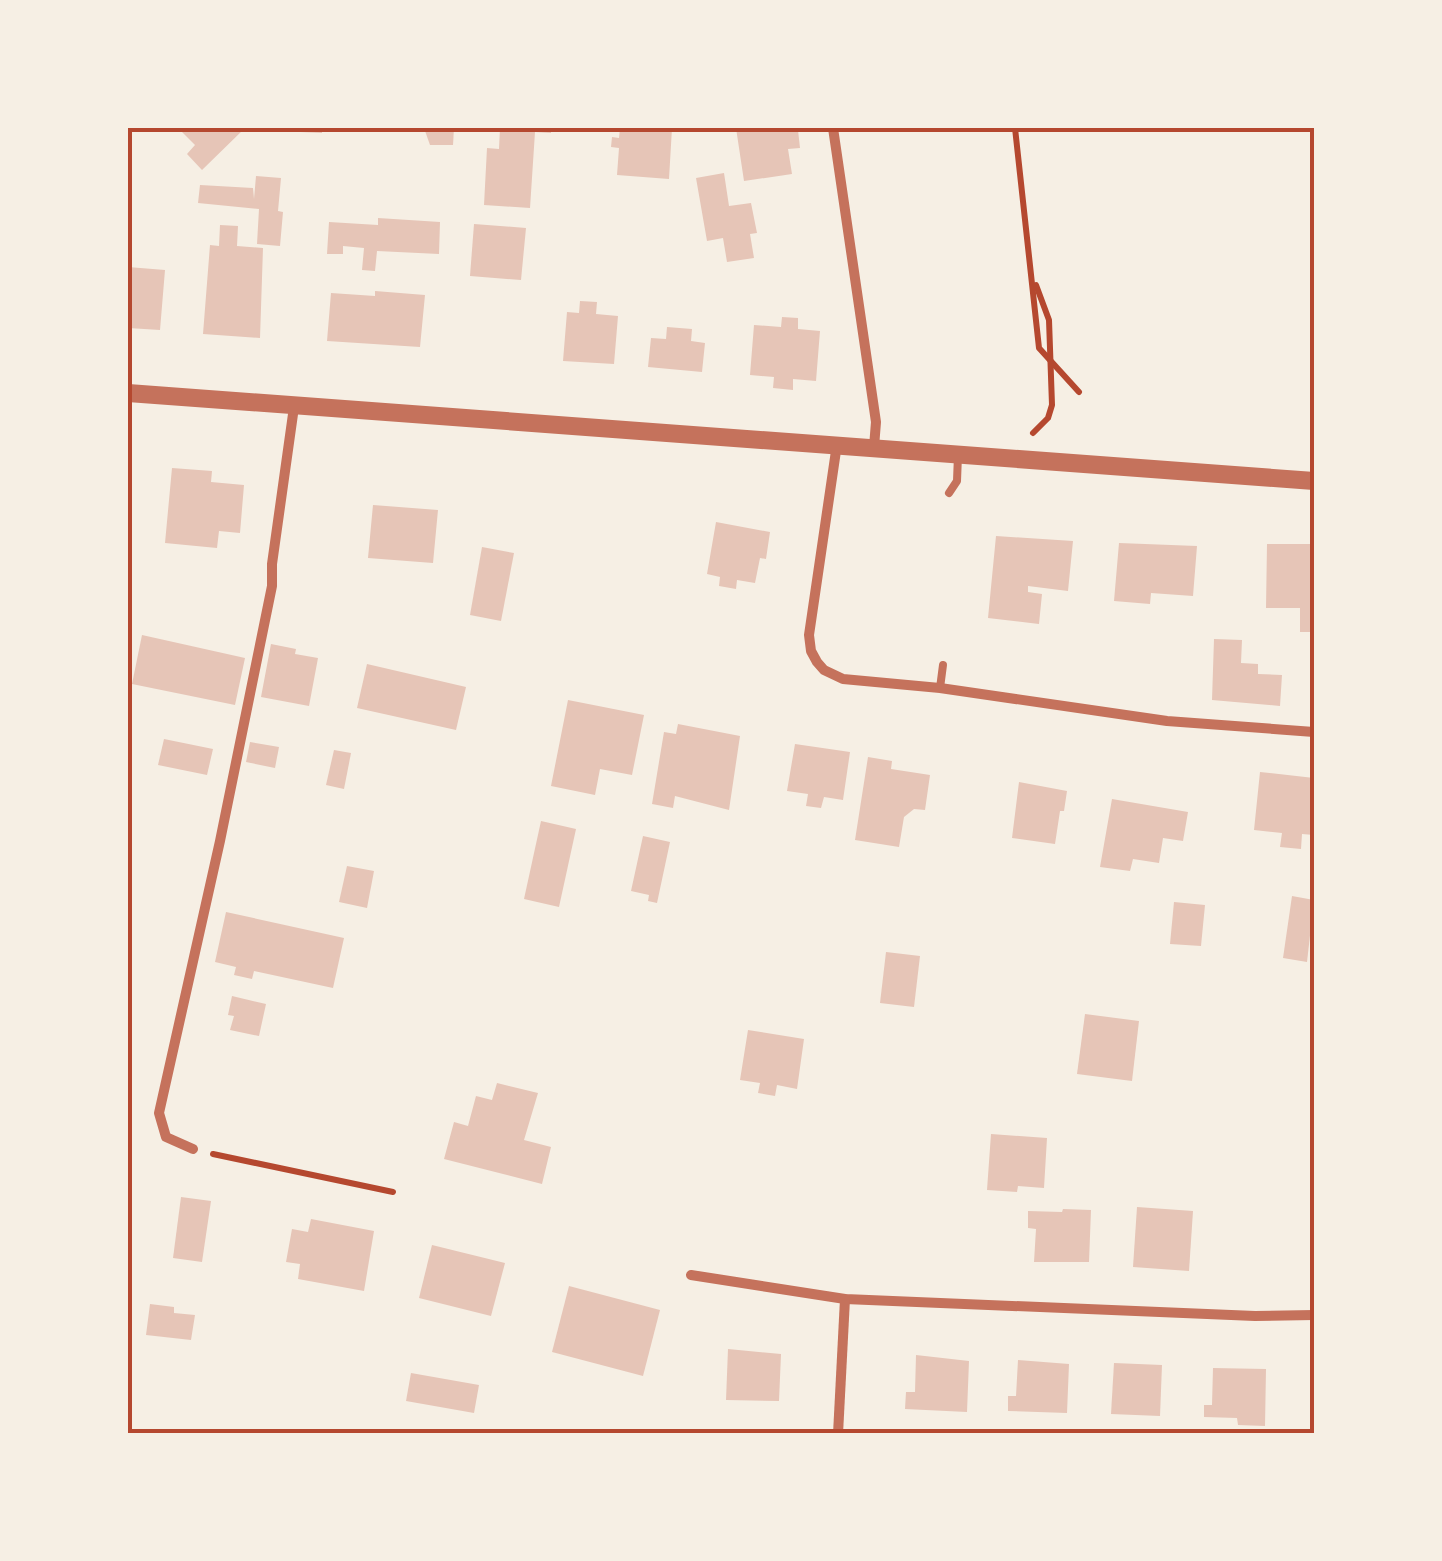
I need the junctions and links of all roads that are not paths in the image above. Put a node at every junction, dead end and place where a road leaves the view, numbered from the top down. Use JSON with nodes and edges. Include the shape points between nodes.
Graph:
{"nodes":[{"id":1,"x":833,"y":128,"type":"edge"},
{"id":2,"x":128,"y":394,"type":"edge"},
{"id":3,"x":294,"y":407,"type":"junction"},
{"id":4,"x":836,"y":444,"type":"junction"},
{"id":5,"x":874,"y":447,"type":"junction"},
{"id":6,"x":958,"y":455,"type":"junction"},
{"id":7,"x":1314,"y":481,"type":"edge"},
{"id":8,"x":949,"y":493,"type":"dead end"},
{"id":9,"x":942,"y":665,"type":"dead end"},
{"id":10,"x":940,"y":688,"type":"junction"},
{"id":11,"x":1314,"y":732,"type":"edge"},
{"id":12,"x":193,"y":1149,"type":"road end"},
{"id":13,"x":690,"y":1275,"type":"dead end"},
{"id":14,"x":845,"y":1300,"type":"junction"},
{"id":15,"x":1314,"y":1315,"type":"edge"},
{"id":16,"x":838,"y":1434,"type":"edge"}],
"edges":[{"from":1,"to":5,"type":"street","via":[[876,422]]},
{"from":2,"to":3,"type":"street"},
{"from":3,"to":4,"type":"street"},
{"from":3,"to":12,"type":"street","via":[[272,586],[159,1113],[166,1138]]},
{"from":4,"to":5,"type":"street"},
{"from":4,"to":10,"type":"street","via":[[811,651],[824,670],[843,678]]},
{"from":5,"to":6,"type":"street"},
{"from":6,"to":7,"type":"street"},
{"from":6,"to":8,"type":"lane","via":[[957,481]]},
{"from":9,"to":10,"type":"lane"},
{"from":10,"to":11,"type":"street","via":[[1167,721]]},
{"from":13,"to":14,"type":"street"},
{"from":14,"to":15,"type":"street"},
{"from":14,"to":16,"type":"street"}]}
